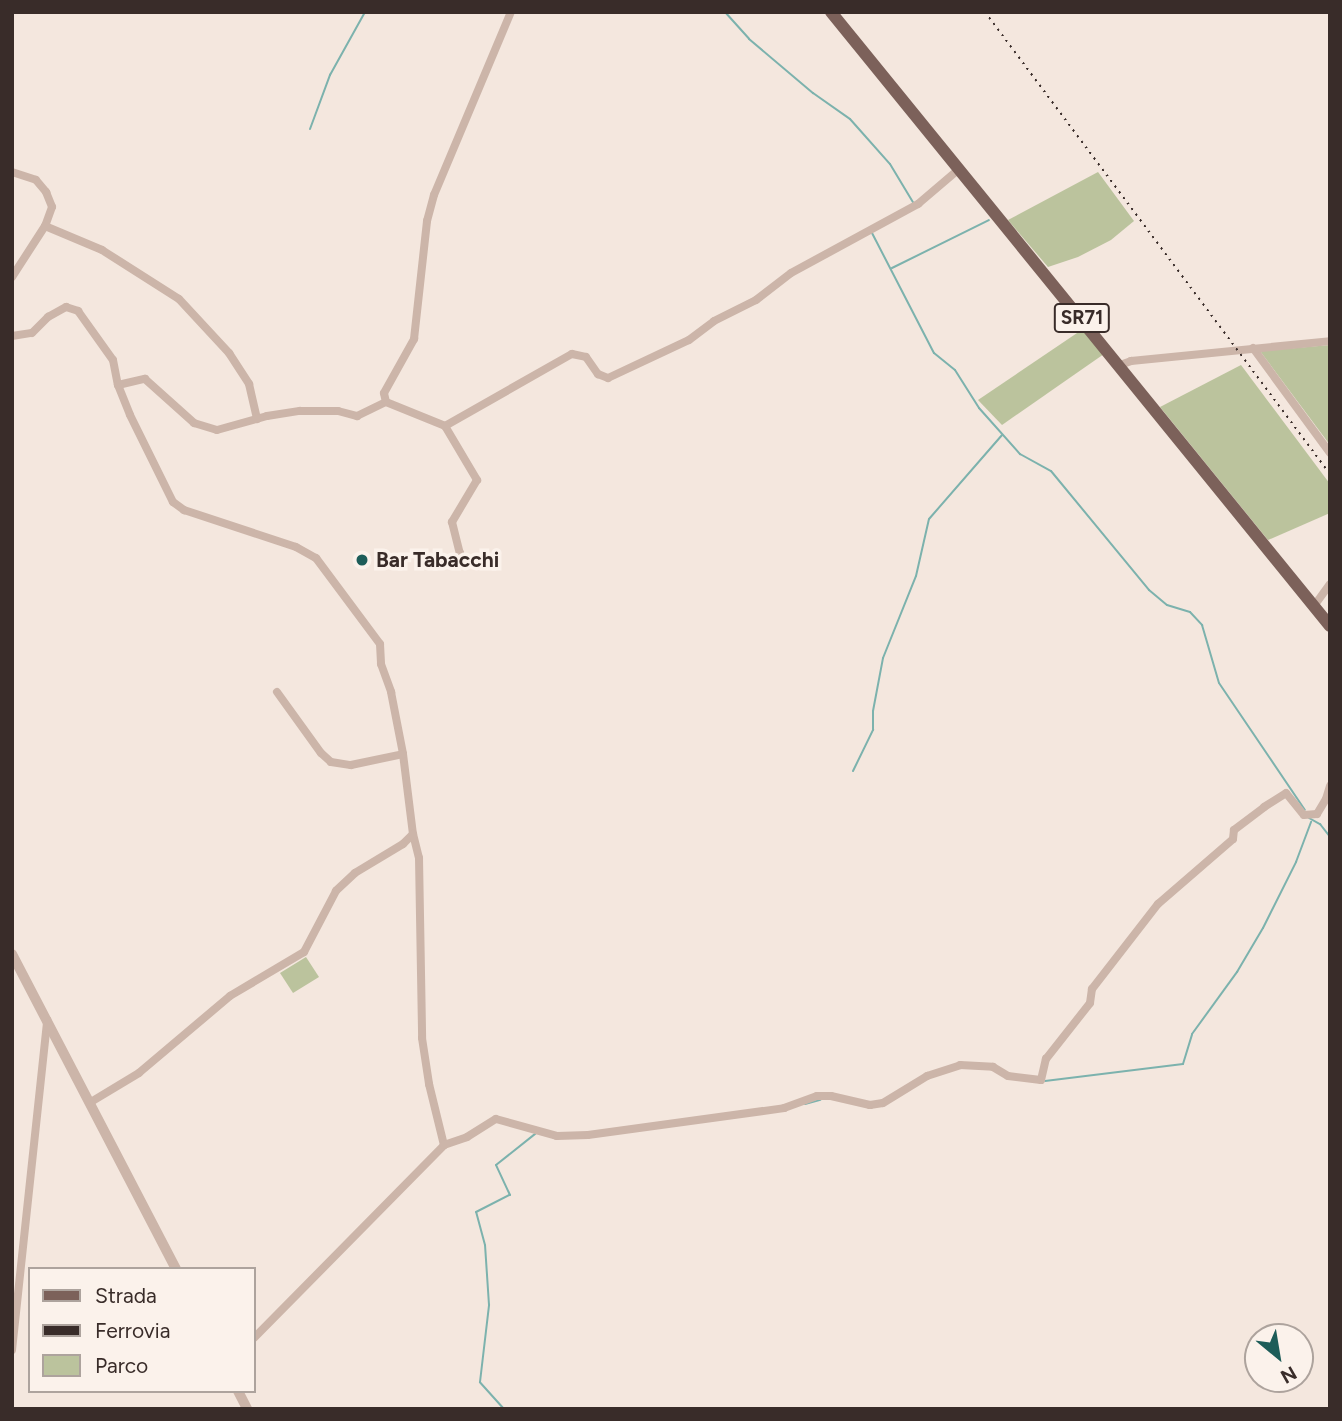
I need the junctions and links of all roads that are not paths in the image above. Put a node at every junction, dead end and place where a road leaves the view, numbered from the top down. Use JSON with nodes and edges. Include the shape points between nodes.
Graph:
{"nodes":[{"id":1,"x":511,"y":12,"type":"edge"},
{"id":2,"x":831,"y":12,"type":"edge"},
{"id":3,"x":959,"y":169,"type":"junction"},
{"id":4,"x":12,"y":172,"type":"edge"},
{"id":5,"x":45,"y":226,"type":"junction"},
{"id":6,"x":12,"y":277,"type":"edge"},
{"id":7,"x":12,"y":336,"type":"edge"},
{"id":8,"x":1330,"y":341,"type":"edge"},
{"id":9,"x":1252,"y":348,"type":"junction"},
{"id":10,"x":1120,"y":365,"type":"junction"},
{"id":11,"x":118,"y":385,"type":"junction"},
{"id":12,"x":386,"y":402,"type":"junction"},
{"id":13,"x":257,"y":419,"type":"junction"},
{"id":14,"x":445,"y":426,"type":"junction"},
{"id":15,"x":1330,"y":453,"type":"edge"},
{"id":16,"x":456,"y":560,"type":"dead end"},
{"id":17,"x":1330,"y":584,"type":"edge"},
{"id":18,"x":1314,"y":606,"type":"junction"},
{"id":19,"x":1330,"y":626,"type":"edge"},
{"id":20,"x":277,"y":692,"type":"dead end"},
{"id":21,"x":403,"y":754,"type":"junction"},
{"id":22,"x":1330,"y":786,"type":"edge"},
{"id":23,"x":413,"y":834,"type":"junction"},
{"id":24,"x":12,"y":954,"type":"edge"},
{"id":25,"x":47,"y":1020,"type":"junction"},
{"id":26,"x":91,"y":1102,"type":"junction"},
{"id":27,"x":444,"y":1145,"type":"junction"},
{"id":28,"x":175,"y":1267,"type":"edge"},
{"id":29,"x":13,"y":1335,"type":"edge"},
{"id":30,"x":256,"y":1336,"type":"edge"},
{"id":31,"x":12,"y":1350,"type":"edge"},
{"id":32,"x":239,"y":1393,"type":"edge"},
{"id":33,"x":247,"y":1409,"type":"edge"}],
"edges":[{"from":1,"to":12,"type":"street","via":[[434,195],[414,339],[384,393]]},
{"from":2,"to":3,"type":"main road","number":"SR71"},
{"from":3,"to":10,"type":"main road","number":"SR71"},
{"from":3,"to":14,"type":"street","via":[[918,204],[791,273],[689,340],[608,377],[598,373],[586,357],[572,354]]},
{"from":4,"to":5,"type":"street","via":[[36,180],[46,192],[52,207]]},
{"from":5,"to":6,"type":"street"},
{"from":5,"to":13,"type":"street","via":[[102,250],[179,299],[229,353],[249,384]]},
{"from":7,"to":11,"type":"street","via":[[32,332],[48,317],[71,306],[113,360]]},
{"from":8,"to":9,"type":"street"},
{"from":9,"to":10,"type":"street"},
{"from":9,"to":15,"type":"street"},
{"from":10,"to":18,"type":"main road","number":"SR71"},
{"from":11,"to":13,"type":"street","via":[[145,379],[194,423],[217,430]]},
{"from":11,"to":21,"type":"street","via":[[173,502],[316,558],[370,627],[380,644]]},
{"from":12,"to":13,"type":"street","via":[[357,416],[300,411]]},
{"from":12,"to":14,"type":"street"},
{"from":14,"to":16,"type":"street","via":[[477,480],[452,522],[460,553]]},
{"from":17,"to":18,"type":"street"},
{"from":18,"to":19,"type":"main road","number":"SR71"},
{"from":20,"to":21,"type":"street","via":[[331,762],[351,765]]},
{"from":21,"to":23,"type":"street"},
{"from":22,"to":27,"type":"street","via":[[1317,814],[1304,815],[1286,793],[1264,807],[1158,904],[1092,989],[1090,1003],[1046,1059],[1041,1080],[1008,1076],[993,1067],[960,1065],[928,1076],[883,1103],[817,1096],[784,1108],[617,1133],[557,1136],[496,1119]]},
{"from":23,"to":26,"type":"street","via":[[355,873],[337,891],[304,952],[230,996],[139,1073]]},
{"from":23,"to":27,"type":"street","via":[[419,858],[422,1038]]},
{"from":24,"to":25,"type":"street"},
{"from":25,"to":26,"type":"street"},
{"from":25,"to":29,"type":"street"},
{"from":26,"to":28,"type":"street"},
{"from":27,"to":30,"type":"street"},
{"from":29,"to":31,"type":"street"},
{"from":32,"to":33,"type":"street"}]}
